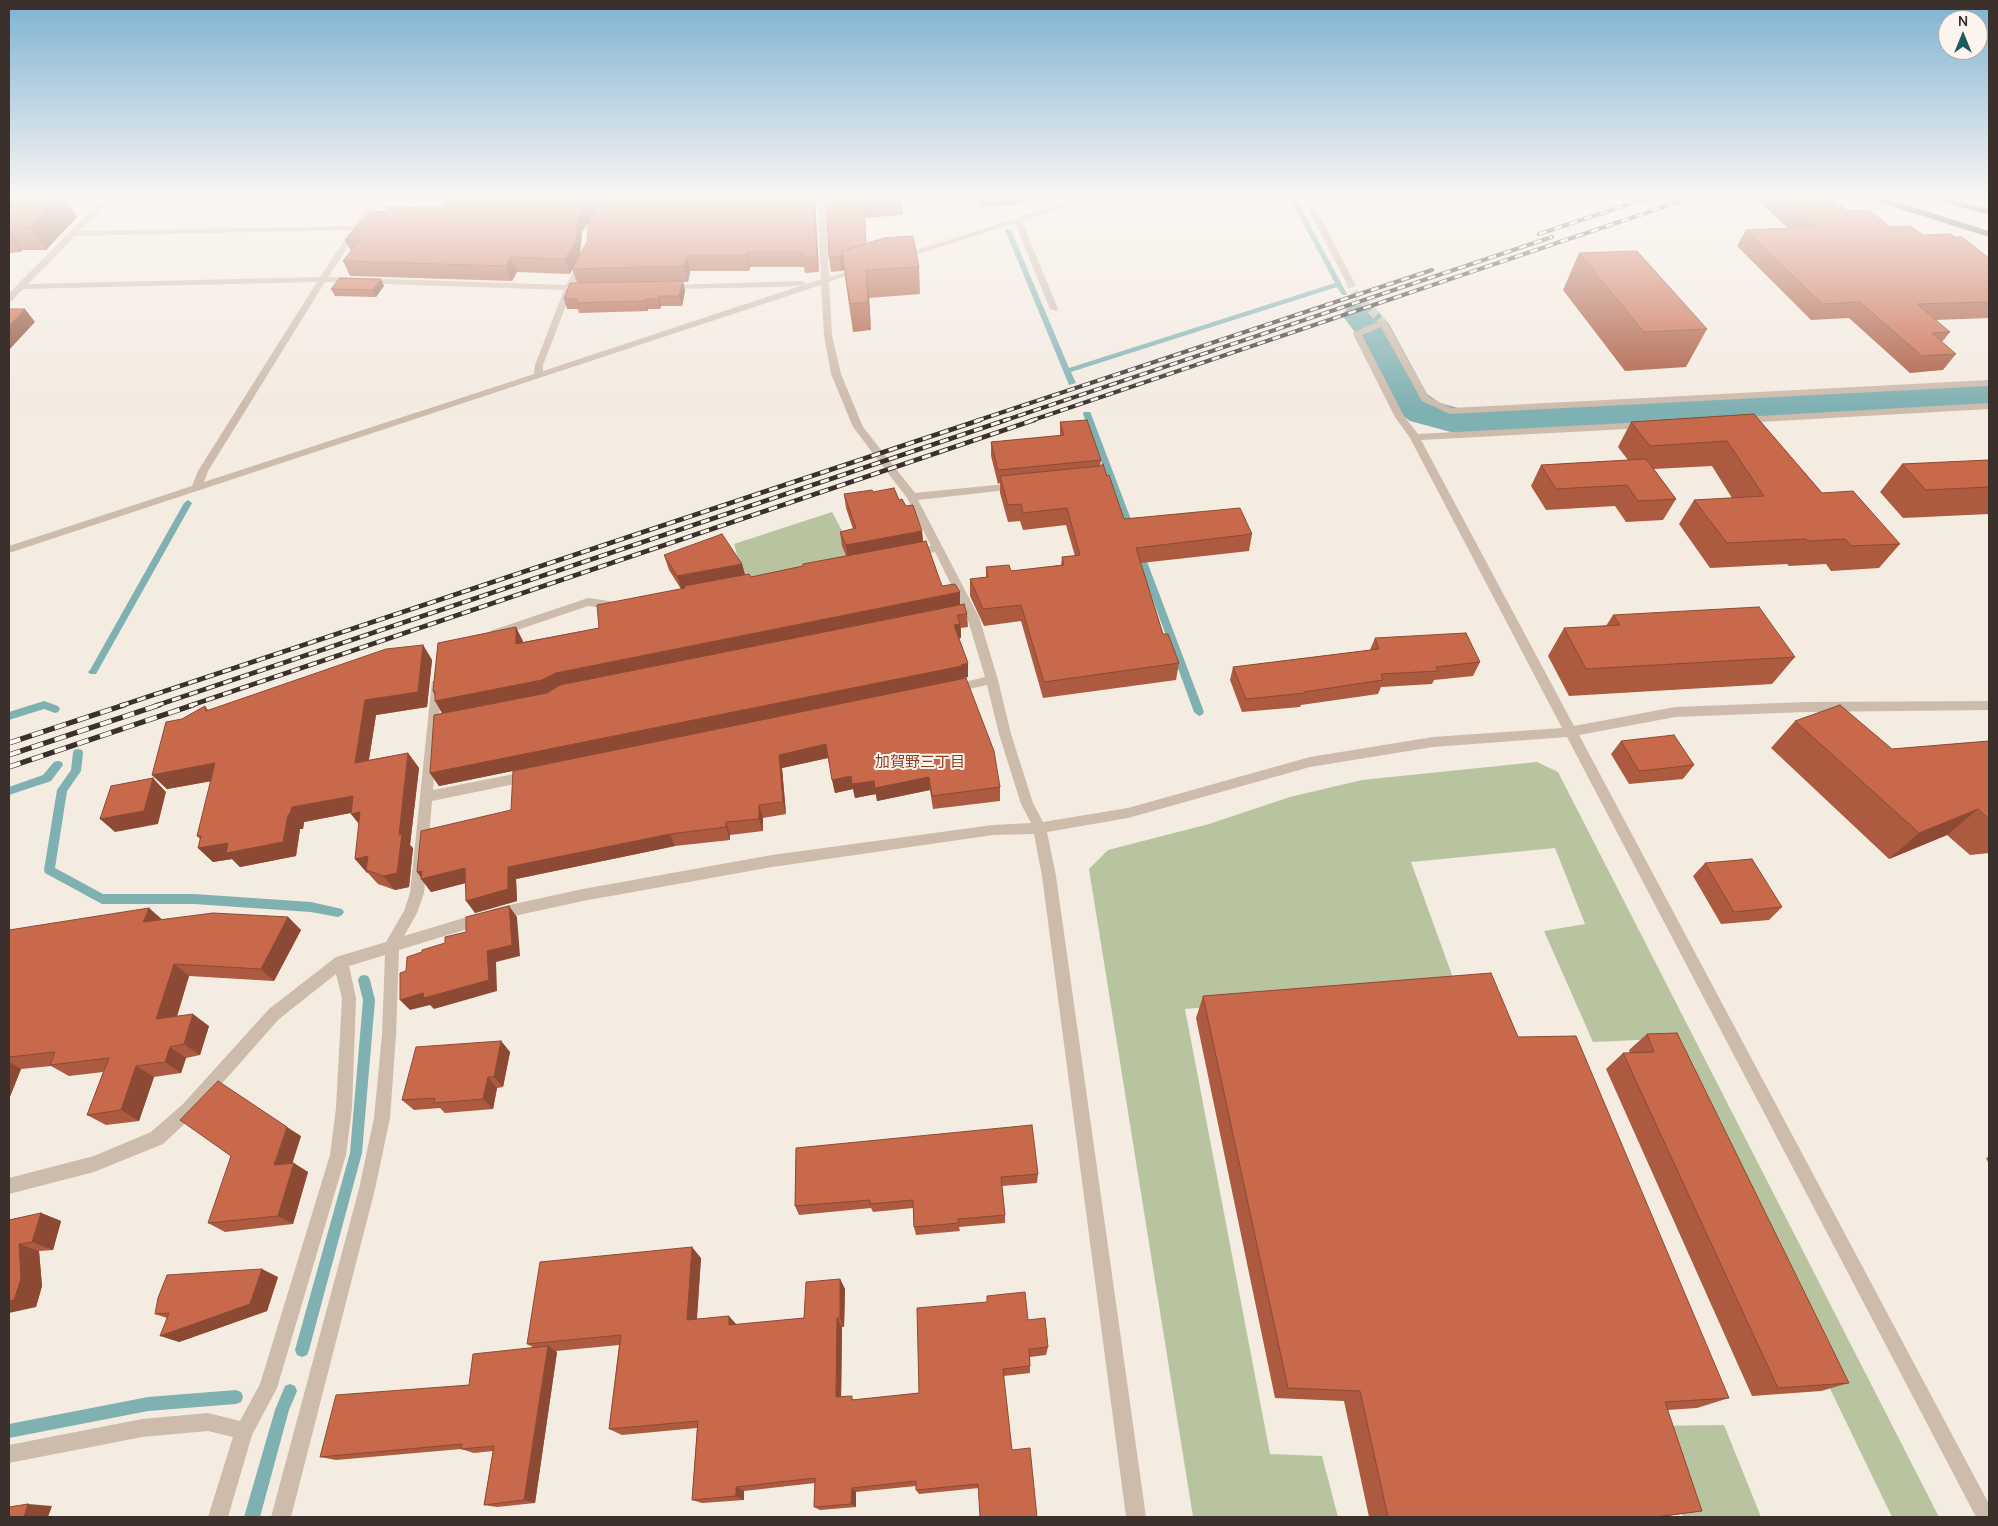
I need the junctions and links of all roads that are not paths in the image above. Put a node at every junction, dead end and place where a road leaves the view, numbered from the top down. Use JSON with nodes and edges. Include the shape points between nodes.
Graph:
{"nodes":[{"id":1,"x":39,"y":268,"type":"edge"},
{"id":2,"x":329,"y":268,"type":"edge"},
{"id":3,"x":579,"y":268,"type":"edge"},
{"id":4,"x":824,"y":268,"type":"edge"},
{"id":5,"x":864,"y":268,"type":"edge"},
{"id":6,"x":1038,"y":268,"type":"edge"},
{"id":7,"x":1343,"y":268,"type":"edge"},
{"id":8,"x":322,"y":279,"type":"junction"},
{"id":9,"x":1349,"y":280,"type":"tunnel mouth"},
{"id":10,"x":824,"y":281,"type":"junction"},
{"id":11,"x":664,"y":287,"type":"edge"},
{"id":12,"x":20,"y":288,"type":"junction"},
{"id":13,"x":597,"y":288,"type":"edge"},
{"id":14,"x":568,"y":289,"type":"junction"},
{"id":15,"x":9,"y":299,"type":"edge"},
{"id":16,"x":1054,"y":309,"type":"dead end"},
{"id":17,"x":539,"y":376,"type":"junction"},
{"id":18,"x":1989,"y":383,"type":"edge"},
{"id":19,"x":1989,"y":406,"type":"edge"},
{"id":20,"x":1731,"y":420,"type":"edge"},
{"id":21,"x":1652,"y":425,"type":"edge"},
{"id":22,"x":1415,"y":437,"type":"junction"},
{"id":23,"x":1029,"y":485,"type":"edge"},
{"id":24,"x":196,"y":489,"type":"junction"},
{"id":25,"x":912,"y":497,"type":"junction"},
{"id":26,"x":938,"y":548,"type":"junction"},
{"id":27,"x":9,"y":550,"type":"edge"},
{"id":28,"x":900,"y":555,"type":"edge"},
{"id":29,"x":632,"y":605,"type":"edge"},
{"id":30,"x":476,"y":640,"type":"edge"},
{"id":31,"x":438,"y":670,"type":"edge"},
{"id":32,"x":992,"y":680,"type":"junction"},
{"id":33,"x":943,"y":690,"type":"edge"},
{"id":34,"x":1989,"y":706,"type":"edge"},
{"id":35,"x":1570,"y":732,"type":"junction"},
{"id":36,"x":543,"y":773,"type":"edge"},
{"id":37,"x":426,"y":797,"type":"junction"},
{"id":38,"x":1040,"y":828,"type":"junction"},
{"id":39,"x":392,"y":945,"type":"junction"},
{"id":40,"x":341,"y":962,"type":"junction"},
{"id":41,"x":9,"y":1186,"type":"edge"},
{"id":42,"x":244,"y":1431,"type":"junction"},
{"id":43,"x":9,"y":1454,"type":"edge"},
{"id":44,"x":218,"y":1517,"type":"edge"},
{"id":45,"x":281,"y":1517,"type":"edge"},
{"id":46,"x":1136,"y":1517,"type":"edge"},
{"id":47,"x":1986,"y":1517,"type":"edge"}],
"edges":[{"from":1,"to":12,"type":"street"},
{"from":2,"to":8,"type":"street"},
{"from":3,"to":14,"type":"street"},
{"from":4,"to":10,"type":"street"},
{"from":5,"to":10,"type":"street"},
{"from":6,"to":16,"type":"street"},
{"from":7,"to":9,"type":"street"},
{"from":8,"to":12,"type":"street"},
{"from":8,"to":14,"type":"street"},
{"from":8,"to":24,"type":"street","via":[[202,471]]},
{"from":10,"to":11,"type":"street","via":[[780,286]]},
{"from":10,"to":17,"type":"street"},
{"from":10,"to":25,"type":"street","via":[[828,335],[836,374],[858,427]]},
{"from":12,"to":15,"type":"street"},
{"from":13,"to":14,"type":"street"},
{"from":14,"to":17,"type":"street","via":[[539,365]]},
{"from":17,"to":24,"type":"street"},
{"from":18,"to":22,"type":"street","via":[[1450,411],[1425,399],[1384,323],[1357,334],[1400,417]]},
{"from":19,"to":20,"type":"street"},
{"from":21,"to":22,"type":"street"},
{"from":22,"to":35,"type":"street"},
{"from":23,"to":25,"type":"street"},
{"from":24,"to":27,"type":"street"},
{"from":25,"to":26,"type":"street"},
{"from":26,"to":28,"type":"street"},
{"from":26,"to":32,"type":"street"},
{"from":29,"to":30,"type":"street","via":[[622,607],[588,602]]},
{"from":31,"to":37,"type":"street","via":[[437,723]]},
{"from":32,"to":33,"type":"street"},
{"from":32,"to":38,"type":"street","via":[[1027,804]]},
{"from":34,"to":35,"type":"street","via":[[1674,712]]},
{"from":35,"to":38,"type":"street","via":[[1433,742],[1310,762],[1128,813]]},
{"from":35,"to":47,"type":"street"},
{"from":36,"to":37,"type":"street"},
{"from":37,"to":39,"type":"street","via":[[417,893],[410,914]]},
{"from":38,"to":39,"type":"street","via":[[983,831],[689,875],[500,914]]},
{"from":38,"to":46,"type":"street"},
{"from":39,"to":40,"type":"street"},
{"from":39,"to":45,"type":"street","via":[[382,1118],[367,1189]]},
{"from":40,"to":41,"type":"street","via":[[274,1014],[189,1109],[157,1138],[94,1164]]},
{"from":40,"to":42,"type":"street","via":[[349,998],[344,1108],[338,1155],[268,1388]]},
{"from":42,"to":43,"type":"street","via":[[208,1422],[142,1428]]},
{"from":42,"to":44,"type":"street"}]}
